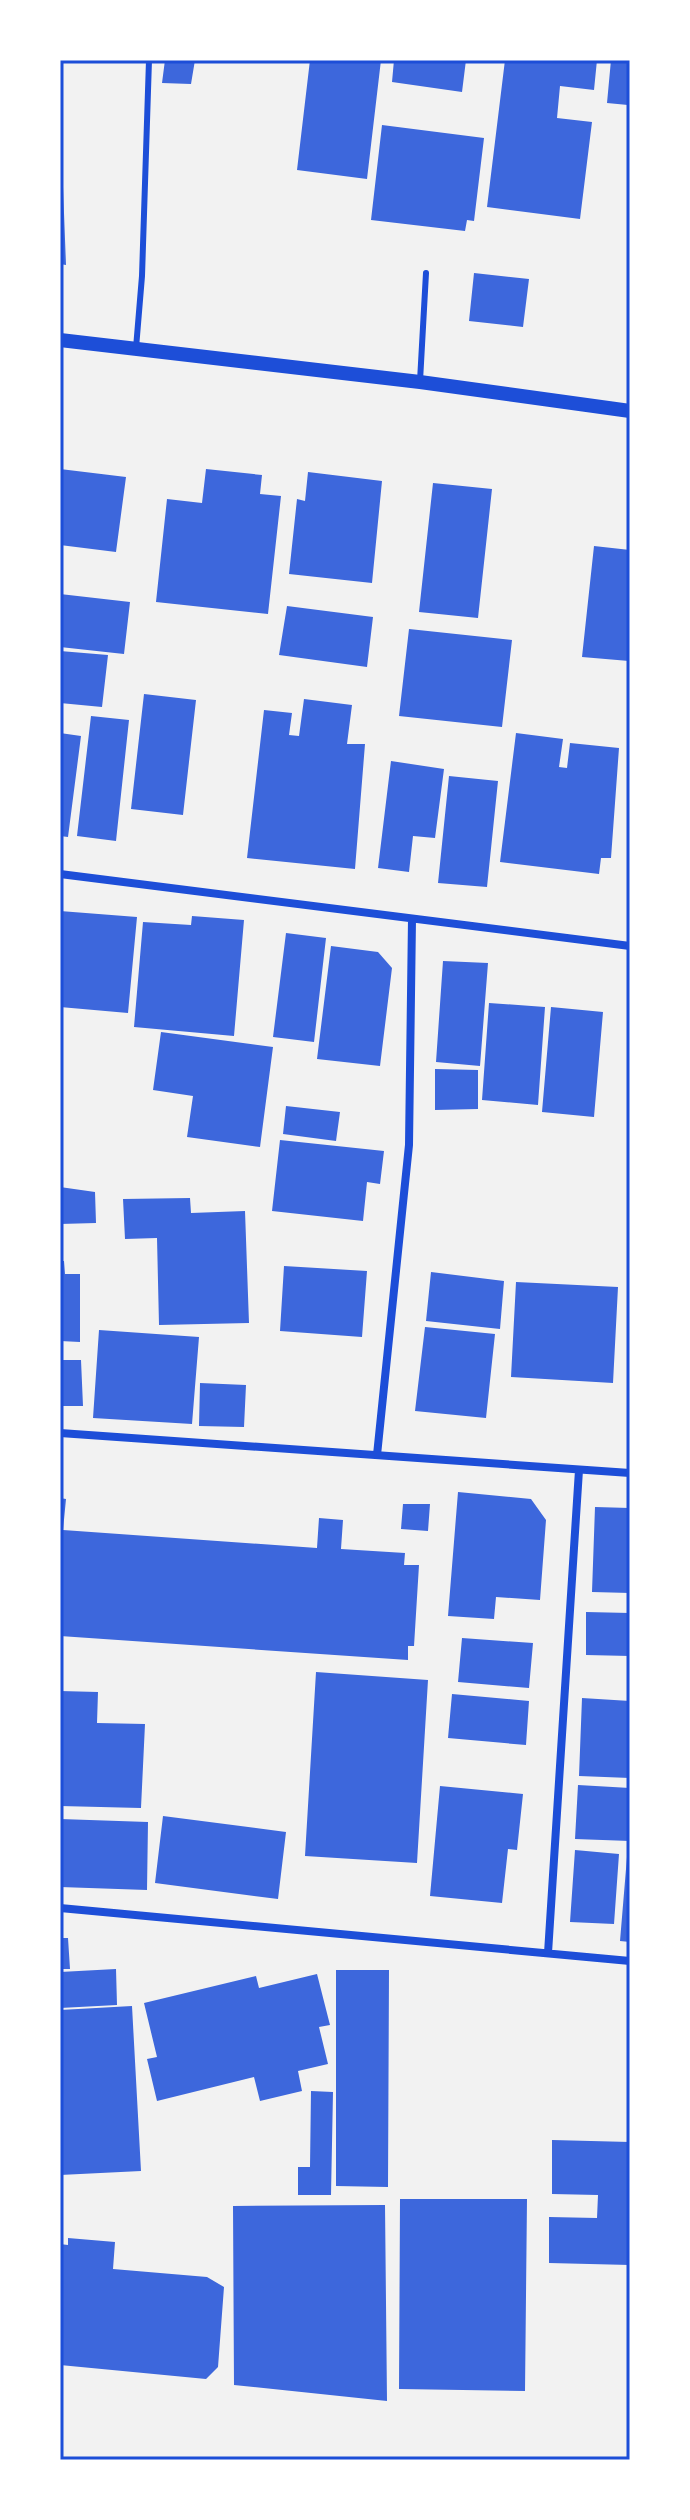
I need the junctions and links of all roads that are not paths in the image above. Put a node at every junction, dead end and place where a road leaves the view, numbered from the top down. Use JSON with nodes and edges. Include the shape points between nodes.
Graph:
{"nodes":[{"id":1,"x":149,"y":60,"type":"edge"},
{"id":2,"x":426,"y":273,"type":"dead end"},
{"id":3,"x":60,"y":340,"type":"edge"},
{"id":4,"x":135,"y":349,"type":"junction"},
{"id":5,"x":420,"y":382,"type":"junction"},
{"id":6,"x":630,"y":411,"type":"edge"},
{"id":7,"x":60,"y":874,"type":"edge"},
{"id":8,"x":412,"y":919,"type":"junction"},
{"id":9,"x":630,"y":946,"type":"edge"},
{"id":10,"x":60,"y":1433,"type":"edge"},
{"id":11,"x":377,"y":1455,"type":"junction"},
{"id":12,"x":579,"y":1470,"type":"junction"},
{"id":13,"x":630,"y":1473,"type":"edge"},
{"id":14,"x":60,"y":1908,"type":"edge"},
{"id":15,"x":548,"y":1953,"type":"junction"},
{"id":16,"x":630,"y":1961,"type":"edge"}],
"edges":[{"from":1,"to":4,"type":"lane"},
{"from":2,"to":5,"type":"lane"},
{"from":3,"to":4,"type":"street"},
{"from":4,"to":5,"type":"street"},
{"from":5,"to":6,"type":"street"},
{"from":7,"to":8,"type":"street"},
{"from":8,"to":9,"type":"street"},
{"from":8,"to":11,"type":"street","via":[[409,1145]]},
{"from":10,"to":11,"type":"street"},
{"from":11,"to":12,"type":"street"},
{"from":12,"to":13,"type":"street"},
{"from":12,"to":15,"type":"street"},
{"from":14,"to":15,"type":"street"},
{"from":15,"to":16,"type":"street"}]}
